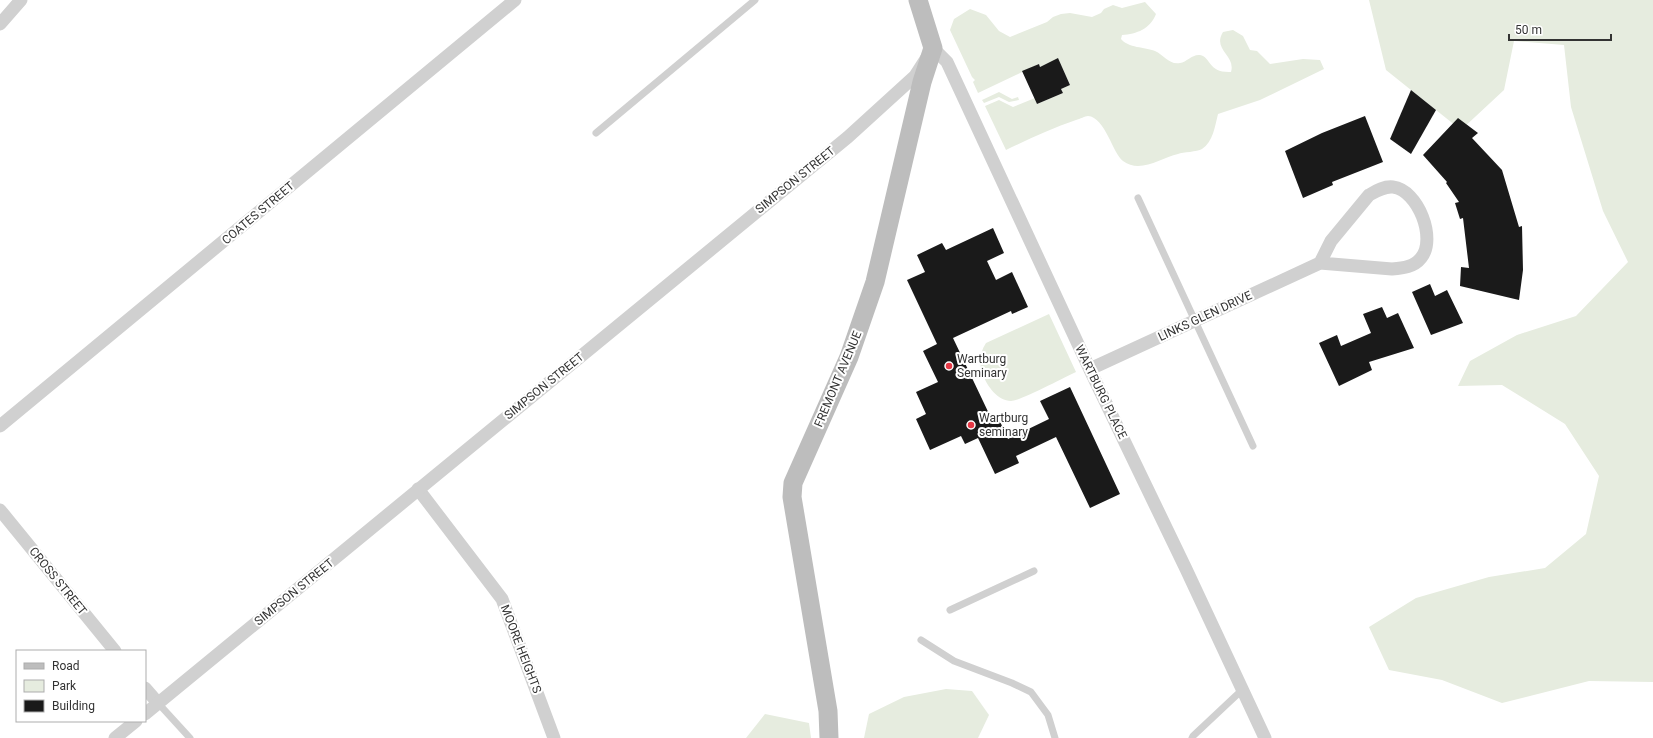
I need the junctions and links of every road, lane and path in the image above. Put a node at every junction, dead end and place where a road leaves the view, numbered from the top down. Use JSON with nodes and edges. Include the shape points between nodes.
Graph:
{"nodes":[{"id":1,"x":20,"y":0,"type":"edge"},
{"id":2,"x":515,"y":0,"type":"edge"},
{"id":3,"x":755,"y":0,"type":"edge"},
{"id":4,"x":918,"y":0,"type":"edge"},
{"id":5,"x":0,"y":24,"type":"edge"},
{"id":6,"x":933,"y":48,"type":"junction"},
{"id":7,"x":596,"y":133,"type":"dead end"},
{"id":8,"x":1138,"y":198,"type":"dead end"},
{"id":9,"x":1320,"y":263,"type":"junction"},
{"id":10,"x":1195,"y":321,"type":"junction"},
{"id":11,"x":1090,"y":369,"type":"junction"},
{"id":12,"x":0,"y":426,"type":"edge"},
{"id":13,"x":1253,"y":446,"type":"dead end"},
{"id":14,"x":418,"y":489,"type":"junction"},
{"id":15,"x":0,"y":510,"type":"edge"},
{"id":16,"x":1034,"y":571,"type":"dead end"},
{"id":17,"x":950,"y":610,"type":"dead end"},
{"id":18,"x":921,"y":640,"type":"dead end"},
{"id":19,"x":114,"y":650,"type":"edge"},
{"id":20,"x":146,"y":689,"type":"edge"},
{"id":21,"x":1242,"y":690,"type":"junction"},
{"id":22,"x":158,"y":703,"type":"junction"},
{"id":23,"x":146,"y":713,"type":"edge"},
{"id":24,"x":135,"y":722,"type":"edge"},
{"id":25,"x":115,"y":738,"type":"edge"},
{"id":26,"x":190,"y":738,"type":"edge"},
{"id":27,"x":554,"y":738,"type":"edge"},
{"id":28,"x":829,"y":738,"type":"edge"},
{"id":29,"x":1055,"y":738,"type":"edge"},
{"id":30,"x":1192,"y":738,"type":"edge"},
{"id":31,"x":1265,"y":738,"type":"edge"}],
"edges":[{"from":1,"to":5,"type":"street"},
{"from":2,"to":12,"type":"street","name":"COATES STREET"},
{"from":3,"to":7,"type":"lane"},
{"from":4,"to":6,"type":"main road"},
{"from":6,"to":11,"type":"street","name":"WARTBURG PLACE","via":[[947,62]]},
{"from":6,"to":14,"type":"street","name":"SIMPSON STREET","via":[[915,76],[848,137]]},
{"from":6,"to":28,"type":"main road","name":"FREMONT AVENUE","via":[[922,82],[874,282],[849,357],[793,483],[792,497],[828,711]]},
{"from":8,"to":10,"type":"lane"},
{"from":9,"to":9,"type":"street","name":"LINKS GLEN DRIVE","via":[[1331,241],[1369,195],[1377,190],[1398,188],[1420,211],[1427,231],[1427,242],[1425,252],[1414,264],[1392,269]]},
{"from":9,"to":10,"type":"street","name":"LINKS GLEN DRIVE"},
{"from":10,"to":11,"type":"street","name":"LINKS GLEN DRIVE"},
{"from":10,"to":13,"type":"lane"},
{"from":11,"to":21,"type":"street","name":"WARTBURG PLACE"},
{"from":14,"to":22,"type":"street","name":"SIMPSON STREET"},
{"from":14,"to":27,"type":"street","name":"MOORE HEIGHTS","via":[[502,598]]},
{"from":15,"to":19,"type":"street","name":"CROSS STREET"},
{"from":16,"to":17,"type":"lane"},
{"from":18,"to":29,"type":"lane","via":[[954,661],[1031,692],[1048,715]]},
{"from":20,"to":22,"type":"street"},
{"from":21,"to":30,"type":"lane"},
{"from":21,"to":31,"type":"street","name":"WARTBURG PLACE"},
{"from":22,"to":23,"type":"street","name":"SIMPSON STREET"},
{"from":22,"to":26,"type":"lane"},
{"from":24,"to":25,"type":"street"}]}
